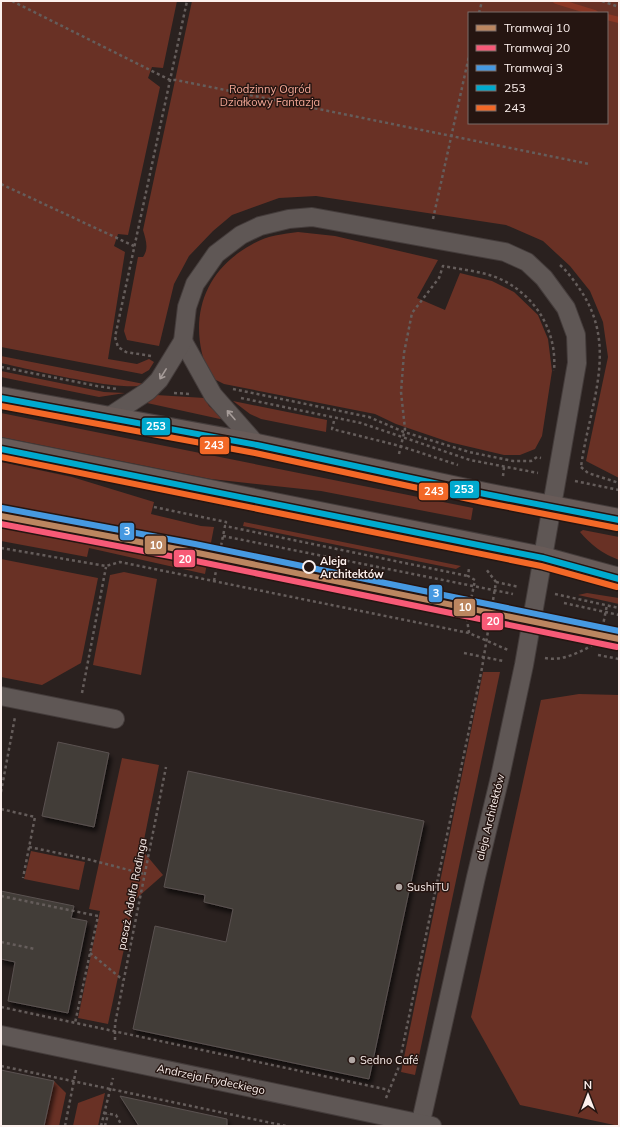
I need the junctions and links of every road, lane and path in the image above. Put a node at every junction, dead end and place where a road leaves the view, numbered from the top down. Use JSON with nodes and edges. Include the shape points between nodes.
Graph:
{"nodes":[{"id":1,"x":12,"y":1,"type":"edge"},
{"id":2,"x":187,"y":1,"type":"edge"},
{"id":3,"x":482,"y":1,"type":"edge"},
{"id":4,"x":602,"y":1,"type":"edge"},
{"id":5,"x":619,"y":6,"type":"edge"},
{"id":6,"x":479,"y":12,"type":"edge"},
{"id":7,"x":468,"y":60,"type":"edge"},
{"id":8,"x":170,"y":80,"type":"junction"},
{"id":9,"x":450,"y":136,"type":"junction"},
{"id":10,"x":589,"y":164,"type":"dead end"},
{"id":11,"x":1,"y":184,"type":"edge"},
{"id":12,"x":426,"y":219,"type":"dead end"},
{"id":13,"x":134,"y":246,"type":"junction"},
{"id":14,"x":183,"y":341,"type":"junction"},
{"id":15,"x":158,"y":357,"type":"dead end"},
{"id":16,"x":1,"y":367,"type":"edge"},
{"id":17,"x":554,"y":373,"type":"dead end"},
{"id":18,"x":229,"y":389,"type":"dead end"},
{"id":19,"x":148,"y":392,"type":"junction"},
{"id":20,"x":195,"y":394,"type":"dead end"},
{"id":21,"x":233,"y":396,"type":"dead end"},
{"id":22,"x":1,"y":398,"type":"edge"},
{"id":23,"x":107,"y":418,"type":"junction"},
{"id":24,"x":334,"y":421,"type":"dead end"},
{"id":25,"x":404,"y":432,"type":"junction"},
{"id":26,"x":403,"y":438,"type":"junction"},
{"id":27,"x":257,"y":445,"type":"junction"},
{"id":28,"x":400,"y":447,"type":"junction"},
{"id":29,"x":1,"y":449,"type":"edge"},
{"id":30,"x":540,"y":454,"type":"dead end"},
{"id":31,"x":537,"y":457,"type":"junction"},
{"id":32,"x":544,"y":458,"type":"dead end"},
{"id":33,"x":577,"y":465,"type":"dead end"},
{"id":34,"x":465,"y":467,"type":"dead end"},
{"id":35,"x":504,"y":467,"type":"junction"},
{"id":36,"x":531,"y":471,"type":"dead end"},
{"id":37,"x":503,"y":481,"type":"dead end"},
{"id":38,"x":579,"y":482,"type":"dead end"},
{"id":39,"x":619,"y":483,"type":"edge"},
{"id":40,"x":619,"y":490,"type":"edge"},
{"id":41,"x":553,"y":506,"type":"junction"},
{"id":42,"x":154,"y":507,"type":"dead end"},
{"id":43,"x":619,"y":520,"type":"edge"},
{"id":44,"x":225,"y":526,"type":"junction"},
{"id":45,"x":223,"y":536,"type":"junction"},
{"id":46,"x":1,"y":548,"type":"edge"},
{"id":47,"x":543,"y":558,"type":"junction"},
{"id":48,"x":106,"y":566,"type":"junction"},
{"id":49,"x":216,"y":568,"type":"junction"},
{"id":50,"x":469,"y":568,"type":"dead end"},
{"id":51,"x":486,"y":569,"type":"dead end"},
{"id":52,"x":468,"y":576,"type":"junction"},
{"id":53,"x":619,"y":579,"type":"edge"},
{"id":54,"x":214,"y":581,"type":"junction"},
{"id":55,"x":473,"y":586,"type":"junction"},
{"id":56,"x":495,"y":591,"type":"junction"},
{"id":57,"x":513,"y":594,"type":"dead end"},
{"id":58,"x":570,"y":597,"type":"dead end"},
{"id":59,"x":564,"y":603,"type":"dead end"},
{"id":60,"x":607,"y":605,"type":"junction"},
{"id":61,"x":619,"y":608,"type":"edge"},
{"id":62,"x":605,"y":612,"type":"junction"},
{"id":63,"x":619,"y":615,"type":"edge"},
{"id":64,"x":467,"y":620,"type":"junction"},
{"id":65,"x":469,"y":633,"type":"junction"},
{"id":66,"x":486,"y":641,"type":"junction"},
{"id":67,"x":505,"y":649,"type":"dead end"},
{"id":68,"x":464,"y":653,"type":"dead end"},
{"id":69,"x":598,"y":655,"type":"dead end"},
{"id":70,"x":484,"y":657,"type":"junction"},
{"id":71,"x":549,"y":659,"type":"dead end"},
{"id":72,"x":619,"y":659,"type":"edge"},
{"id":73,"x":503,"y":661,"type":"dead end"},
{"id":74,"x":1,"y":696,"type":"edge"},
{"id":75,"x":19,"y":699,"type":"junction"},
{"id":76,"x":79,"y":711,"type":"junction"},
{"id":77,"x":115,"y":718,"type":"dead end"},
{"id":78,"x":166,"y":766,"type":"dead end"},
{"id":79,"x":1,"y":792,"type":"edge"},
{"id":80,"x":1,"y":809,"type":"edge"},
{"id":81,"x":28,"y":847,"type":"junction"},
{"id":82,"x":144,"y":874,"type":"junction"},
{"id":83,"x":22,"y":878,"type":"dead end"},
{"id":84,"x":1,"y":896,"type":"edge"},
{"id":85,"x":1,"y":942,"type":"edge"},
{"id":86,"x":35,"y":949,"type":"dead end"},
{"id":87,"x":90,"y":953,"type":"junction"},
{"id":88,"x":123,"y":980,"type":"junction"},
{"id":89,"x":1,"y":1007,"type":"edge"},
{"id":90,"x":75,"y":1023,"type":"junction"},
{"id":91,"x":115,"y":1024,"type":"dead end"},
{"id":92,"x":85,"y":1025,"type":"junction"},
{"id":93,"x":1,"y":1035,"type":"edge"},
{"id":94,"x":80,"y":1051,"type":"junction"},
{"id":95,"x":1,"y":1066,"type":"edge"},
{"id":96,"x":74,"y":1081,"type":"junction"},
{"id":97,"x":110,"y":1088,"type":"junction"},
{"id":98,"x":389,"y":1090,"type":"junction"},
{"id":99,"x":106,"y":1113,"type":"junction"},
{"id":100,"x":382,"y":1116,"type":"junction"},
{"id":101,"x":424,"y":1125,"type":"edge"},
{"id":102,"x":65,"y":1126,"type":"edge"},
{"id":103,"x":101,"y":1126,"type":"edge"},
{"id":104,"x":105,"y":1126,"type":"edge"},
{"id":105,"x":122,"y":1126,"type":"edge"},
{"id":106,"x":286,"y":1126,"type":"edge"}],
"edges":[{"from":1,"to":8,"type":"path"},
{"from":2,"to":8,"type":"path"},
{"from":3,"to":6,"type":"path"},
{"from":4,"to":5,"type":"path"},
{"from":7,"to":9,"type":"path"},
{"from":8,"to":9,"type":"path"},
{"from":8,"to":13,"type":"path"},
{"from":9,"to":10,"type":"path"},
{"from":9,"to":12,"type":"path","via":[[432,221]]},
{"from":11,"to":13,"type":"path"},
{"from":13,"to":15,"type":"path","via":[[115,337],[118,347],[126,352]]},
{"from":14,"to":19,"type":"street","one_way":true,"via":[[159,380]]},
{"from":27,"to":14,"type":"street","one_way":true,"via":[[213,395]]},
{"from":14,"to":41,"type":"street","name":"aleja Architektów","via":[[187,307],[195,284],[216,254],[241,235],[279,220],[312,217],[505,252],[527,262],[544,278],[566,308],[576,335],[577,363]]},
{"from":16,"to":19,"type":"path","via":[[97,386]]},
{"from":17,"to":25,"type":"path","via":[[555,360],[549,328],[533,304],[508,283],[443,266],[439,278],[412,312],[404,353],[401,392]]},
{"from":18,"to":25,"type":"path","via":[[369,417]]},
{"from":19,"to":20,"type":"path"},
{"from":19,"to":23,"type":"street"},
{"from":21,"to":26,"type":"path","via":[[361,423]]},
{"from":22,"to":23,"type":"main road"},
{"from":23,"to":27,"type":"main road"},
{"from":24,"to":28,"type":"path","via":[[332,429]]},
{"from":25,"to":26,"type":"path"},
{"from":25,"to":31,"type":"path","via":[[492,458],[531,461]]},
{"from":26,"to":28,"type":"path"},
{"from":26,"to":35,"type":"path","via":[[470,460]]},
{"from":27,"to":41,"type":"main road"},
{"from":28,"to":34,"type":"path"},
{"from":29,"to":47,"type":"main road"},
{"from":30,"to":31,"type":"path"},
{"from":31,"to":32,"type":"path"},
{"from":33,"to":39,"type":"path","via":[[588,474]]},
{"from":35,"to":36,"type":"path"},
{"from":35,"to":37,"type":"path"},
{"from":38,"to":40,"type":"path"},
{"from":41,"to":43,"type":"main road"},
{"from":41,"to":47,"type":"street","name":"aleja Architektów"},
{"from":42,"to":44,"type":"path","via":[[226,522]]},
{"from":44,"to":45,"type":"path"},
{"from":44,"to":52,"type":"path"},
{"from":45,"to":49,"type":"path"},
{"from":45,"to":55,"type":"path"},
{"from":46,"to":48,"type":"path"},
{"from":47,"to":53,"type":"main road"},
{"from":47,"to":101,"type":"street","name":"aleja Architektów","via":[[529,640]]},
{"from":48,"to":54,"type":"path","via":[[120,562]]},
{"from":48,"to":76,"type":"path"},
{"from":49,"to":54,"type":"path"},
{"from":49,"to":64,"type":"path","via":[[335,589]]},
{"from":50,"to":52,"type":"path"},
{"from":51,"to":56,"type":"path","via":[[496,582]]},
{"from":52,"to":55,"type":"path","via":[[475,580]]},
{"from":54,"to":65,"type":"path"},
{"from":55,"to":56,"type":"path"},
{"from":55,"to":64,"type":"path"},
{"from":56,"to":57,"type":"path"},
{"from":56,"to":66,"type":"path"},
{"from":58,"to":60,"type":"path"},
{"from":59,"to":62,"type":"path"},
{"from":60,"to":61,"type":"path"},
{"from":60,"to":62,"type":"path"},
{"from":62,"to":63,"type":"path"},
{"from":62,"to":71,"type":"path","via":[[600,640],[588,649]]},
{"from":64,"to":65,"type":"path"},
{"from":65,"to":66,"type":"path"},
{"from":66,"to":67,"type":"path"},
{"from":66,"to":70,"type":"path"},
{"from":68,"to":70,"type":"path"},
{"from":69,"to":72,"type":"path"},
{"from":70,"to":73,"type":"path"},
{"from":70,"to":98,"type":"path","via":[[398,1069]]},
{"from":74,"to":75,"type":"street"},
{"from":75,"to":76,"type":"street"},
{"from":75,"to":79,"type":"path"},
{"from":76,"to":77,"type":"street"},
{"from":78,"to":82,"type":"path","name":"pasaż Adolfa Radinga"},
{"from":80,"to":81,"type":"path","via":[[35,817]]},
{"from":81,"to":82,"type":"path"},
{"from":81,"to":83,"type":"path"},
{"from":82,"to":88,"type":"path","name":"pasaż Adolfa Radinga"},
{"from":84,"to":87,"type":"path","via":[[98,916]]},
{"from":85,"to":86,"type":"path"},
{"from":87,"to":88,"type":"path"},
{"from":87,"to":90,"type":"path"},
{"from":88,"to":91,"type":"path","name":"pasaż Adolfa Radinga"},
{"from":89,"to":90,"type":"path"},
{"from":90,"to":92,"type":"path"},
{"from":92,"to":94,"type":"path"},
{"from":92,"to":98,"type":"path"},
{"from":93,"to":94,"type":"street","name":"Andrzeja Frydeckiego"},
{"from":94,"to":96,"type":"path"},
{"from":94,"to":100,"type":"street","name":"Andrzeja Frydeckiego"},
{"from":95,"to":96,"type":"path"},
{"from":96,"to":97,"type":"path"},
{"from":96,"to":102,"type":"path"},
{"from":97,"to":99,"type":"path"},
{"from":97,"to":106,"type":"path"},
{"from":98,"to":100,"type":"path"},
{"from":99,"to":103,"type":"path"},
{"from":99,"to":104,"type":"path"},
{"from":99,"to":105,"type":"path","via":[[116,1115]]},
{"from":100,"to":101,"type":"street","name":"Andrzeja Frydeckiego"}]}
